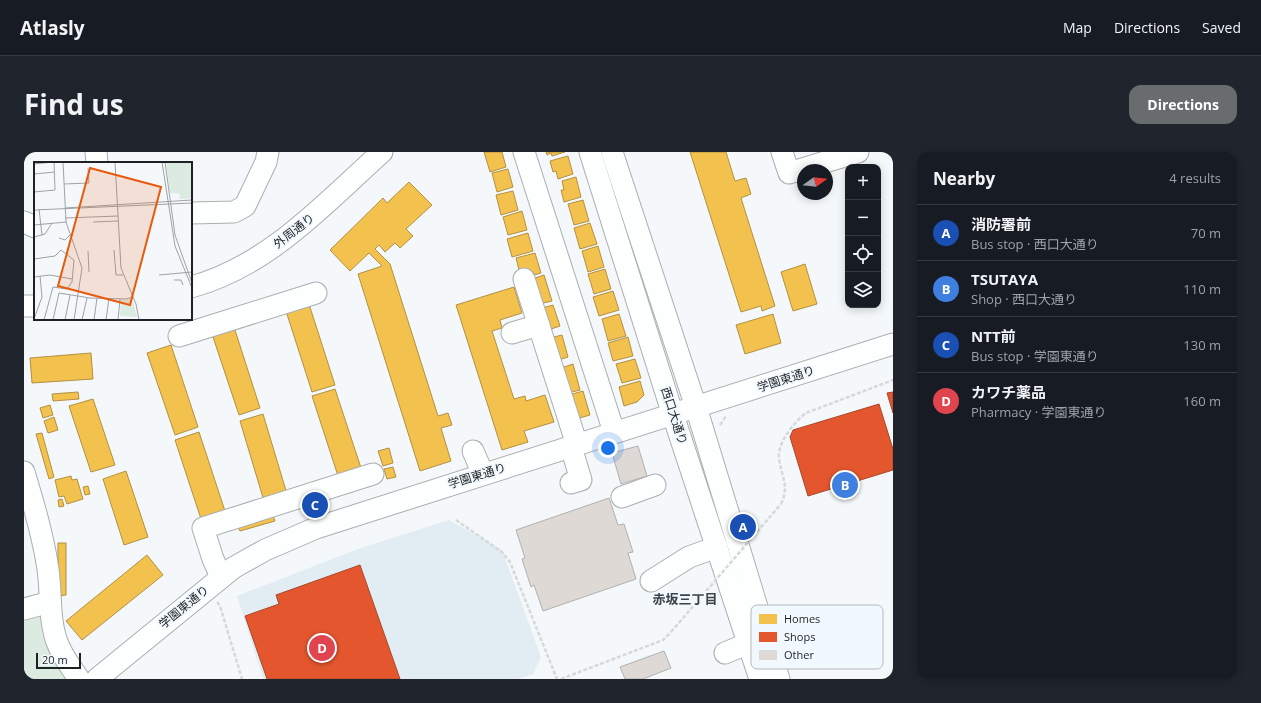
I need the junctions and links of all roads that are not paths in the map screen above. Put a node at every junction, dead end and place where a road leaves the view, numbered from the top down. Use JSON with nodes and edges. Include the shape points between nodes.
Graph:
{"nodes":[{"id":1,"x":96,"y":152,"type":"edge"},
{"id":2,"x":268,"y":152,"type":"edge"},
{"id":3,"x":382,"y":152,"type":"edge"},
{"id":4,"x":524,"y":152,"type":"edge"},
{"id":5,"x":590,"y":152,"type":"edge"},
{"id":6,"x":612,"y":152,"type":"edge"},
{"id":7,"x":782,"y":152,"type":"edge"},
{"id":8,"x":858,"y":152,"type":"edge"},
{"id":9,"x":97,"y":162,"type":"edge"},
{"id":10,"x":192,"y":213,"type":"edge"},
{"id":11,"x":24,"y":222,"type":"edge"},
{"id":12,"x":34,"y":227,"type":"edge"},
{"id":13,"x":524,"y":279,"type":"dead end"},
{"id":14,"x":192,"y":287,"type":"edge"},
{"id":15,"x":316,"y":293,"type":"dead end"},
{"id":16,"x":539,"y":325,"type":"junction"},
{"id":17,"x":512,"y":333,"type":"dead end"},
{"id":18,"x":179,"y":336,"type":"dead end"},
{"id":19,"x":893,"y":344,"type":"edge"},
{"id":20,"x":696,"y":407,"type":"junction"},
{"id":21,"x":673,"y":415,"type":"junction"},
{"id":22,"x":614,"y":432,"type":"junction"},
{"id":23,"x":574,"y":446,"type":"junction"},
{"id":24,"x":473,"y":451,"type":"dead end"},
{"id":25,"x":24,"y":472,"type":"edge"},
{"id":26,"x":373,"y":474,"type":"dead end"},
{"id":27,"x":483,"y":474,"type":"junction"},
{"id":28,"x":571,"y":483,"type":"dead end"},
{"id":29,"x":655,"y":485,"type":"dead end"},
{"id":30,"x":622,"y":496,"type":"dead end"},
{"id":31,"x":32,"y":528,"type":"edge"},
{"id":32,"x":717,"y":547,"type":"junction"},
{"id":33,"x":221,"y":577,"type":"junction"},
{"id":34,"x":651,"y":581,"type":"dead end"},
{"id":35,"x":50,"y":602,"type":"junction"},
{"id":36,"x":756,"y":605,"type":"edge"},
{"id":37,"x":24,"y":609,"type":"edge"},
{"id":38,"x":749,"y":643,"type":"junction"},
{"id":39,"x":751,"y":650,"type":"edge"},
{"id":40,"x":725,"y":653,"type":"dead end"},
{"id":41,"x":757,"y":669,"type":"edge"},
{"id":42,"x":776,"y":669,"type":"edge"},
{"id":43,"x":79,"y":679,"type":"edge"},
{"id":44,"x":97,"y":679,"type":"edge"},
{"id":45,"x":760,"y":679,"type":"edge"},
{"id":46,"x":779,"y":679,"type":"edge"}],
"edges":[{"from":1,"to":9,"type":"street"},
{"from":2,"to":10,"type":"street","via":[[266,162],[245,206],[234,212]]},
{"from":3,"to":14,"type":"street","name":"外周通り","via":[[320,210],[259,257],[221,276]]},
{"from":4,"to":22,"type":"street"},
{"from":5,"to":21,"type":"street","name":"西口大通り"},
{"from":6,"to":20,"type":"street","name":"西口大通り"},
{"from":7,"to":8,"type":"street","via":[[789,173]]},
{"from":11,"to":12,"type":"street"},
{"from":13,"to":16,"type":"street"},
{"from":15,"to":18,"type":"street"},
{"from":16,"to":17,"type":"street"},
{"from":16,"to":23,"type":"street"},
{"from":19,"to":20,"type":"street","name":"学園東通り"},
{"from":20,"to":21,"type":"street","name":"学園東通り"},
{"from":20,"to":36,"type":"street","name":"西口大通り"},
{"from":21,"to":22,"type":"street","name":"学園東通り"},
{"from":21,"to":32,"type":"street","name":"西口大通り"},
{"from":22,"to":23,"type":"street","name":"学園東通り"},
{"from":23,"to":27,"type":"street","name":"学園東通り"},
{"from":23,"to":28,"type":"street","via":[[581,480]]},
{"from":24,"to":27,"type":"street"},
{"from":25,"to":31,"type":"street"},
{"from":26,"to":33,"type":"street","via":[[203,528]]},
{"from":27,"to":33,"type":"street","name":"学園東通り","via":[[316,528],[265,550]]},
{"from":29,"to":30,"type":"street"},
{"from":31,"to":35,"type":"street","via":[[48,565]]},
{"from":32,"to":34,"type":"street","via":[[689,557]]},
{"from":32,"to":38,"type":"street","name":"西口大通り"},
{"from":33,"to":44,"type":"street","name":"学園東通り","via":[[205,590],[184,594]]},
{"from":35,"to":37,"type":"street"},
{"from":35,"to":43,"type":"street","via":[[56,641]]},
{"from":38,"to":39,"type":"street","name":"西口大通り"},
{"from":38,"to":40,"type":"street"},
{"from":41,"to":45,"type":"street","name":"西口大通り"},
{"from":42,"to":46,"type":"street","name":"西口大通り"}]}
